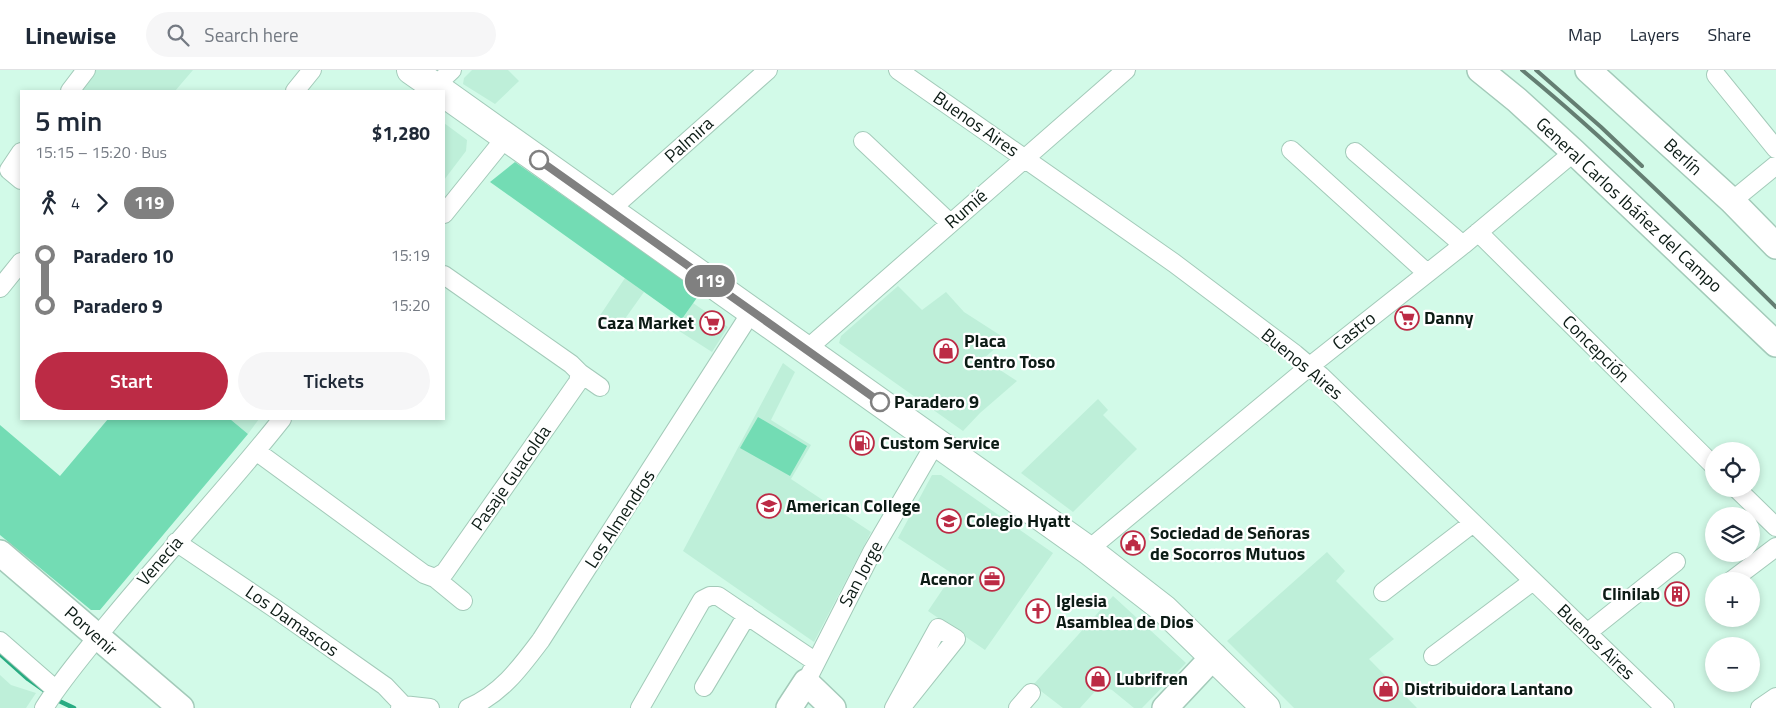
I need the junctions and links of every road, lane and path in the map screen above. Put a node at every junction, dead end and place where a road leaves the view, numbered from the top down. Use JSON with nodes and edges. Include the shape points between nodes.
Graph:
{"nodes":[{"id":1,"x":86,"y":70,"type":"edge"},
{"id":2,"x":312,"y":70,"type":"edge"},
{"id":3,"x":411,"y":70,"type":"edge"},
{"id":4,"x":768,"y":70,"type":"edge"},
{"id":5,"x":898,"y":70,"type":"edge"},
{"id":6,"x":1126,"y":70,"type":"edge"},
{"id":7,"x":1480,"y":70,"type":"edge"},
{"id":8,"x":1588,"y":70,"type":"edge"},
{"id":9,"x":1716,"y":75,"type":"dead end"},
{"id":10,"x":443,"y":85,"type":"edge"},
{"id":11,"x":71,"y":90,"type":"edge"},
{"id":12,"x":296,"y":90,"type":"edge"},
{"id":13,"x":506,"y":137,"type":"junction"},
{"id":14,"x":863,"y":141,"type":"dead end"},
{"id":15,"x":1776,"y":149,"type":"edge"},
{"id":16,"x":1291,"y":150,"type":"dead end"},
{"id":17,"x":1355,"y":152,"type":"dead end"},
{"id":18,"x":1574,"y":152,"type":"junction"},
{"id":19,"x":20,"y":154,"type":"edge"},
{"id":20,"x":1024,"y":158,"type":"junction"},
{"id":21,"x":1776,"y":165,"type":"edge"},
{"id":22,"x":10,"y":175,"type":"edge"},
{"id":23,"x":1732,"y":201,"type":"junction"},
{"id":24,"x":610,"y":210,"type":"junction"},
{"id":25,"x":445,"y":213,"type":"edge"},
{"id":26,"x":950,"y":223,"type":"junction"},
{"id":27,"x":1478,"y":232,"type":"junction"},
{"id":28,"x":1463,"y":245,"type":"junction"},
{"id":29,"x":1776,"y":246,"type":"edge"},
{"id":30,"x":20,"y":263,"type":"edge"},
{"id":31,"x":1428,"y":273,"type":"junction"},
{"id":32,"x":445,"y":276,"type":"edge"},
{"id":33,"x":0,"y":288,"type":"edge"},
{"id":34,"x":752,"y":311,"type":"junction"},
{"id":35,"x":1776,"y":344,"type":"edge"},
{"id":36,"x":807,"y":350,"type":"junction"},
{"id":37,"x":1310,"y":366,"type":"junction"},
{"id":38,"x":580,"y":374,"type":"junction"},
{"id":39,"x":600,"y":387,"type":"dead end"},
{"id":40,"x":281,"y":420,"type":"edge"},
{"id":41,"x":936,"y":442,"type":"junction"},
{"id":42,"x":256,"y":451,"type":"junction"},
{"id":43,"x":1705,"y":457,"type":"edge"},
{"id":44,"x":1745,"y":497,"type":"edge"},
{"id":45,"x":1473,"y":522,"type":"junction"},
{"id":46,"x":1776,"y":527,"type":"edge"},
{"id":47,"x":176,"y":542,"type":"junction"},
{"id":48,"x":1776,"y":547,"type":"edge"},
{"id":49,"x":1088,"y":550,"type":"junction"},
{"id":50,"x":0,"y":553,"type":"edge"},
{"id":51,"x":1676,"y":562,"type":"dead end"},
{"id":52,"x":1743,"y":572,"type":"edge"},
{"id":53,"x":435,"y":578,"type":"junction"},
{"id":54,"x":1533,"y":581,"type":"junction"},
{"id":55,"x":1383,"y":592,"type":"dead end"},
{"id":56,"x":463,"y":601,"type":"dead end"},
{"id":57,"x":748,"y":615,"type":"junction"},
{"id":58,"x":1587,"y":633,"type":"junction"},
{"id":59,"x":98,"y":636,"type":"junction"},
{"id":60,"x":0,"y":641,"type":"edge"},
{"id":61,"x":1214,"y":656,"type":"junction"},
{"id":62,"x":1433,"y":656,"type":"dead end"},
{"id":63,"x":811,"y":672,"type":"junction"},
{"id":64,"x":704,"y":687,"type":"dead end"},
{"id":65,"x":56,"y":689,"type":"junction"},
{"id":66,"x":1031,"y":693,"type":"dead end"},
{"id":67,"x":1776,"y":697,"type":"edge"},
{"id":68,"x":401,"y":706,"type":"edge"},
{"id":69,"x":44,"y":708,"type":"edge"},
{"id":70,"x":181,"y":708,"type":"edge"},
{"id":71,"x":430,"y":708,"type":"edge"},
{"id":72,"x":468,"y":708,"type":"edge"},
{"id":73,"x":640,"y":708,"type":"edge"},
{"id":74,"x":789,"y":708,"type":"edge"},
{"id":75,"x":832,"y":708,"type":"edge"},
{"id":76,"x":894,"y":708,"type":"edge"},
{"id":77,"x":901,"y":708,"type":"edge"},
{"id":78,"x":1018,"y":708,"type":"edge"},
{"id":79,"x":1165,"y":708,"type":"edge"},
{"id":80,"x":1266,"y":708,"type":"edge"},
{"id":81,"x":1665,"y":708,"type":"edge"},
{"id":82,"x":1760,"y":708,"type":"edge"}],
"edges":[{"from":1,"to":11,"type":"street"},
{"from":2,"to":12,"type":"street"},
{"from":3,"to":10,"type":"main road"},
{"from":4,"to":24,"type":"street","name":"Palmira"},
{"from":5,"to":20,"type":"street","name":"Buenos Aires"},
{"from":6,"to":20,"type":"street","name":"Rumié"},
{"from":7,"to":18,"type":"street","name":"General Carlos Ibáñez del Campo"},
{"from":8,"to":23,"type":"street","name":"Berlín"},
{"from":9,"to":15,"type":"street"},
{"from":10,"to":13,"type":"main road"},
{"from":13,"to":24,"type":"main road"},
{"from":13,"to":25,"type":"street"},
{"from":14,"to":26,"type":"street"},
{"from":16,"to":31,"type":"street"},
{"from":17,"to":28,"type":"street"},
{"from":18,"to":27,"type":"street","name":"Castro"},
{"from":18,"to":35,"type":"street","name":"General Carlos Ibáñez del Campo"},
{"from":19,"to":22,"type":"street"},
{"from":20,"to":26,"type":"street","name":"Rumié"},
{"from":20,"to":37,"type":"street","name":"Buenos Aires","via":[[1174,263]]},
{"from":21,"to":23,"type":"street"},
{"from":23,"to":29,"type":"street","name":"Berlín"},
{"from":24,"to":34,"type":"main road"},
{"from":26,"to":36,"type":"street","name":"Rumié"},
{"from":27,"to":28,"type":"street","name":"Castro"},
{"from":27,"to":43,"type":"street","name":"Concepción"},
{"from":28,"to":31,"type":"street","name":"Castro"},
{"from":30,"to":33,"type":"street"},
{"from":31,"to":37,"type":"street","name":"Castro"},
{"from":32,"to":38,"type":"street","via":[[571,364]]},
{"from":34,"to":36,"type":"main road"},
{"from":34,"to":72,"type":"street","name":"Los Almendros","via":[[541,640],[505,685],[485,701]]},
{"from":36,"to":41,"type":"main road"},
{"from":37,"to":45,"type":"street","name":"Buenos Aires"},
{"from":37,"to":49,"type":"street","name":"Castro"},
{"from":38,"to":39,"type":"street"},
{"from":38,"to":53,"type":"street","name":"Pasaje Guacolda","via":[[578,382],[451,564]]},
{"from":40,"to":42,"type":"street","name":"Venecia"},
{"from":41,"to":49,"type":"main road"},
{"from":41,"to":63,"type":"street","name":"San Jorge","via":[[872,552]]},
{"from":42,"to":47,"type":"street","name":"Venecia"},
{"from":42,"to":53,"type":"street","via":[[424,574]]},
{"from":44,"to":46,"type":"street"},
{"from":45,"to":54,"type":"street","name":"Buenos Aires"},
{"from":45,"to":55,"type":"street"},
{"from":47,"to":59,"type":"street","name":"Venecia"},
{"from":47,"to":68,"type":"street","name":"Los Damascos","via":[[385,686]]},
{"from":48,"to":52,"type":"street"},
{"from":49,"to":61,"type":"main road","via":[[1158,604]]},
{"from":50,"to":59,"type":"street","name":"Porvenir"},
{"from":51,"to":58,"type":"street"},
{"from":53,"to":56,"type":"street"},
{"from":54,"to":58,"type":"street","name":"Buenos Aires"},
{"from":54,"to":62,"type":"street"},
{"from":57,"to":63,"type":"street"},
{"from":57,"to":64,"type":"street"},
{"from":57,"to":73,"type":"street","via":[[718,596],[702,600]]},
{"from":58,"to":81,"type":"street","name":"Buenos Aires"},
{"from":59,"to":65,"type":"street","name":"Venecia"},
{"from":59,"to":70,"type":"street","name":"Porvenir"},
{"from":60,"to":65,"type":"street"},
{"from":61,"to":79,"type":"street"},
{"from":61,"to":80,"type":"main road"},
{"from":63,"to":74,"type":"street","name":"San Jorge"},
{"from":63,"to":75,"type":"street"},
{"from":65,"to":69,"type":"street","name":"Venecia"},
{"from":66,"to":78,"type":"street"},
{"from":67,"to":82,"type":"street"},
{"from":68,"to":71,"type":"street"},
{"from":76,"to":77,"type":"street","via":[[938,628],[956,639]]}]}
